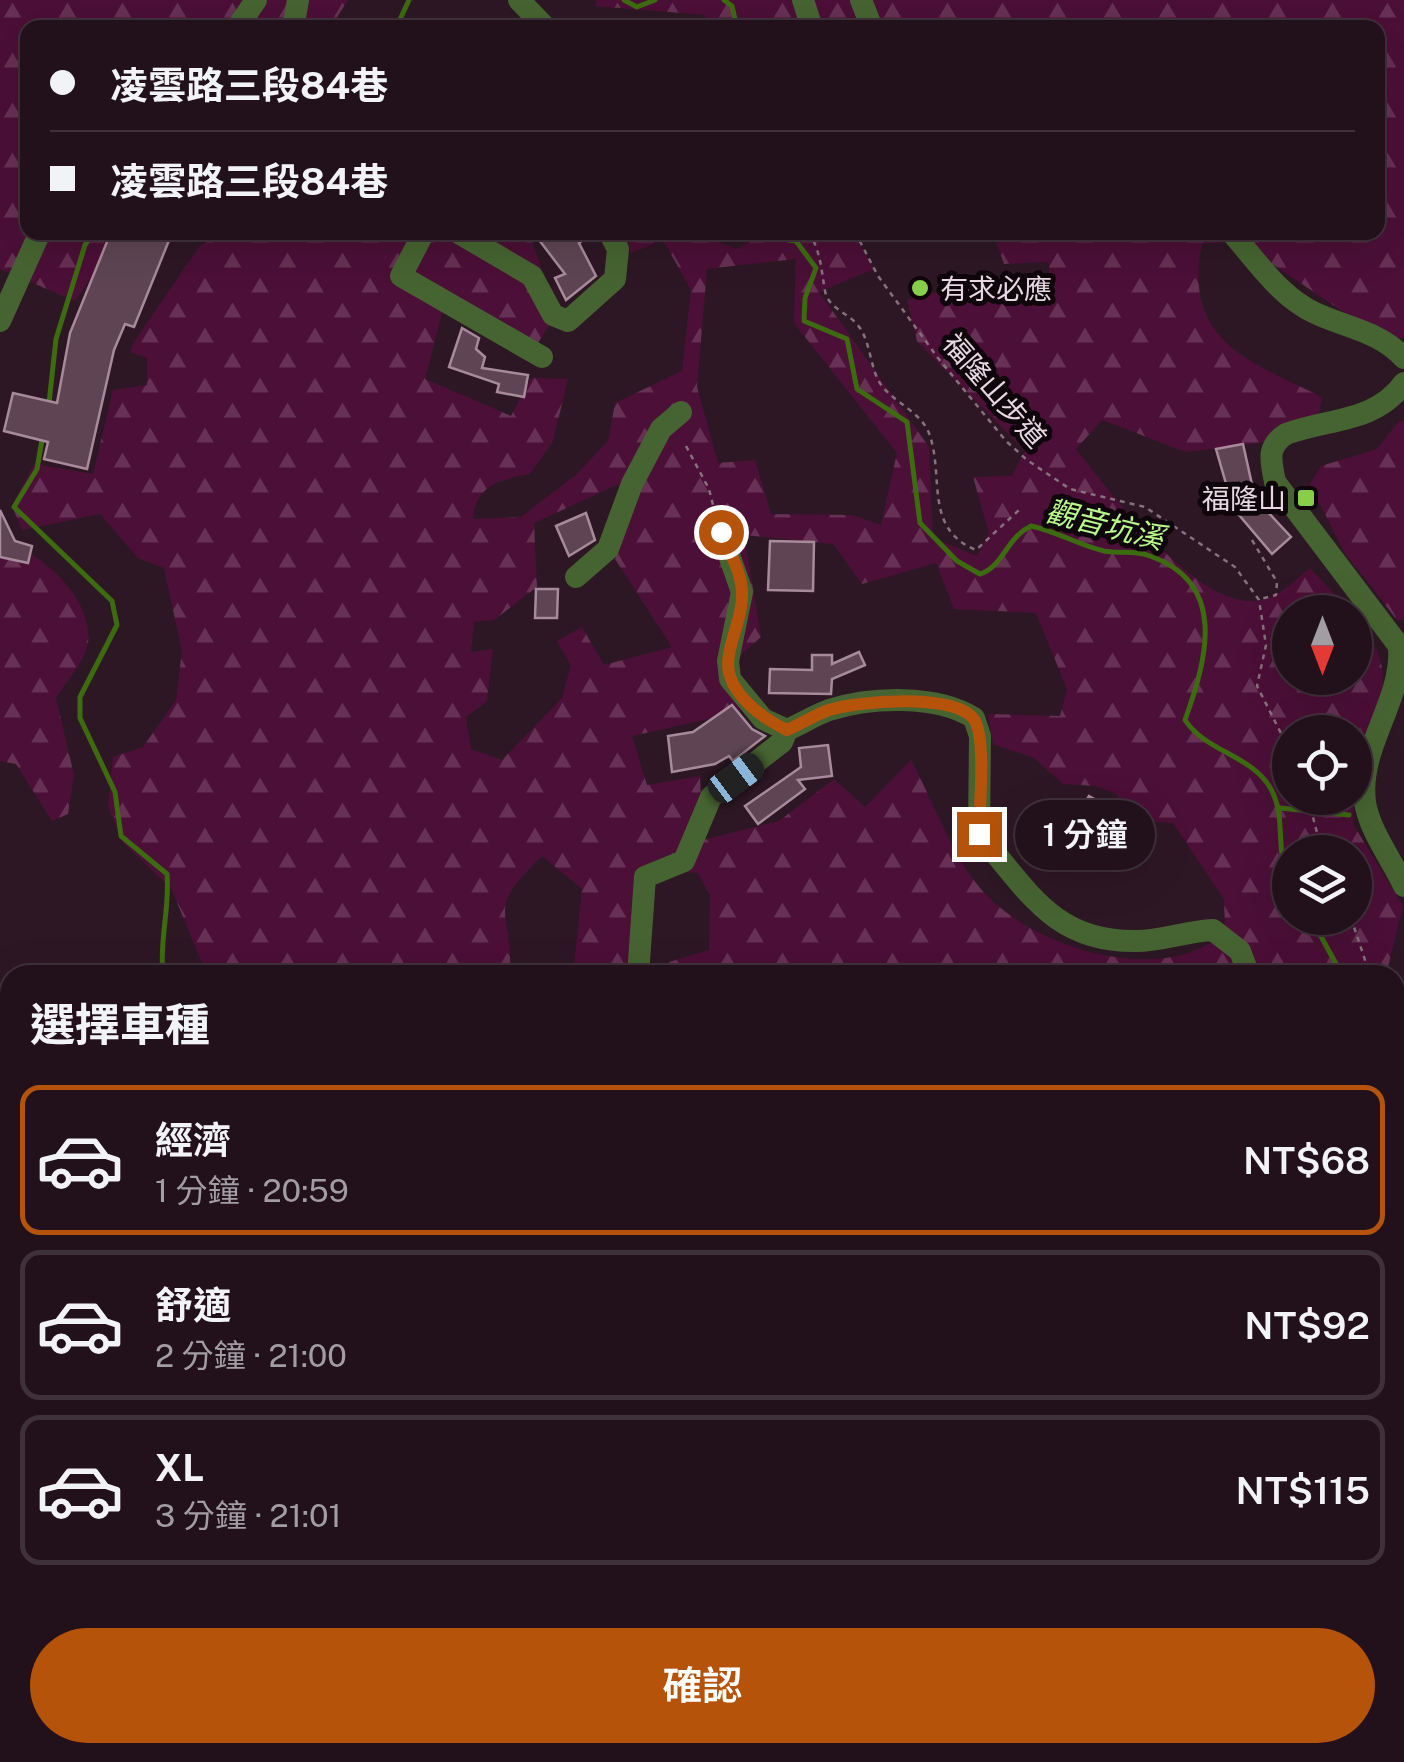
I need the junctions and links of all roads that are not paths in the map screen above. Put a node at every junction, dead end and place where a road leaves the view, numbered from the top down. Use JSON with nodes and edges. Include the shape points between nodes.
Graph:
{"nodes":[{"id":1,"x":519,"y":0,"type":"edge"},
{"id":2,"x":538,"y":20,"type":"edge"},
{"id":3,"x":36,"y":240,"type":"edge"},
{"id":4,"x":420,"y":240,"type":"edge"},
{"id":5,"x":471,"y":240,"type":"edge"},
{"id":6,"x":613,"y":240,"type":"edge"},
{"id":7,"x":1239,"y":240,"type":"edge"},
{"id":8,"x":0,"y":322,"type":"edge"},
{"id":9,"x":542,"y":357,"type":"dead end"},
{"id":10,"x":1404,"y":358,"type":"edge"},
{"id":11,"x":1404,"y":383,"type":"edge"},
{"id":12,"x":681,"y":412,"type":"dead end"},
{"id":13,"x":721,"y":532,"type":"road end"},
{"id":14,"x":576,"y":577,"type":"dead end"},
{"id":15,"x":787,"y":730,"type":"junction"},
{"id":16,"x":1404,"y":886,"type":"edge"},
{"id":17,"x":639,"y":965,"type":"edge"},
{"id":18,"x":1245,"y":965,"type":"edge"}],
"edges":[{"from":1,"to":2,"type":"street"},
{"from":3,"to":8,"type":"street"},
{"from":4,"to":9,"type":"street","via":[[401,276]]},
{"from":5,"to":6,"type":"street","via":[[532,276],[553,315],[568,321],[615,279]]},
{"from":7,"to":10,"type":"street","via":[[1312,312],[1369,332]]},
{"from":11,"to":16,"type":"street","via":[[1376,412],[1286,434],[1270,455],[1275,482],[1398,646],[1401,674],[1364,770],[1365,805]]},
{"from":12,"to":14,"type":"street","via":[[661,428],[608,550]]},
{"from":13,"to":15,"type":"street","via":[[742,592],[730,679],[764,719]]},
{"from":15,"to":17,"type":"street","via":[[782,742],[712,798],[684,861],[645,877]]},
{"from":15,"to":18,"type":"street","via":[[860,703],[939,703],[960,710],[974,718],[980,736],[979,834],[1051,916],[1085,937],[1135,941],[1212,930],[1240,952]]}]}
